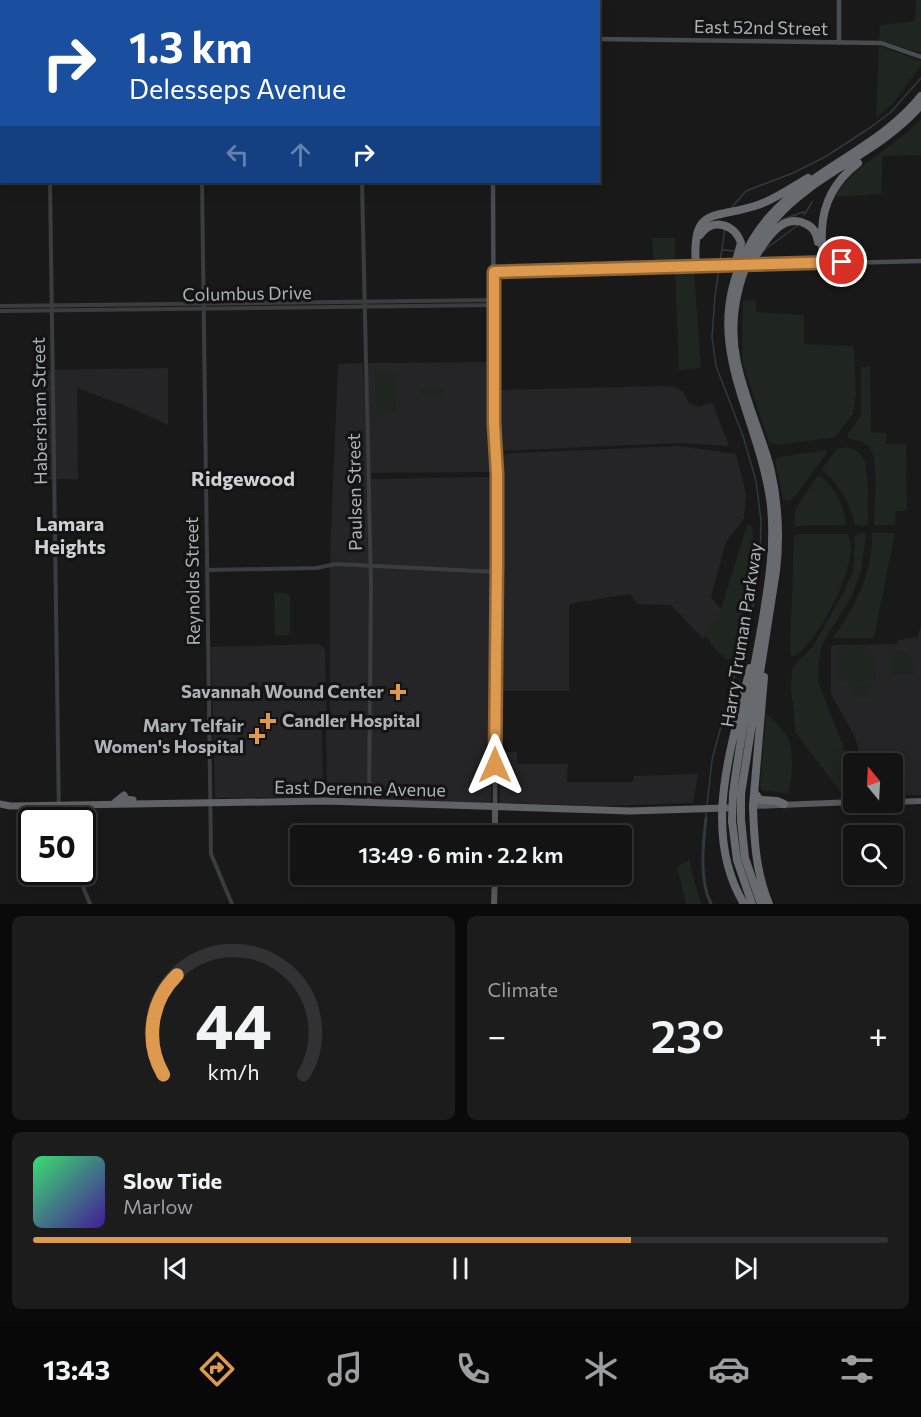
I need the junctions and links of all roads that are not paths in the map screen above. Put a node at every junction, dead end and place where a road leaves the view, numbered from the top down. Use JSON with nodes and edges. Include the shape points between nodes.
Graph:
{"nodes":[{"id":1,"x":839,"y":0,"type":"edge"},
{"id":2,"x":600,"y":39,"type":"edge"},
{"id":3,"x":839,"y":43,"type":"junction"},
{"id":4,"x":921,"y":57,"type":"edge"},
{"id":5,"x":921,"y":96,"type":"edge"},
{"id":6,"x":921,"y":106,"type":"edge"},
{"id":7,"x":862,"y":148,"type":"junction"},
{"id":8,"x":50,"y":183,"type":"edge"},
{"id":9,"x":202,"y":183,"type":"edge"},
{"id":10,"x":362,"y":183,"type":"edge"},
{"id":11,"x":493,"y":183,"type":"edge"},
{"id":12,"x":921,"y":261,"type":"edge"},
{"id":13,"x":821,"y":263,"type":"junction"},
{"id":14,"x":696,"y":266,"type":"junction"},
{"id":15,"x":494,"y":272,"type":"junction"},
{"id":16,"x":737,"y":295,"type":"junction"},
{"id":17,"x":495,"y":302,"type":"junction"},
{"id":18,"x":365,"y":304,"type":"junction"},
{"id":19,"x":0,"y":306,"type":"edge"},
{"id":20,"x":203,"y":306,"type":"junction"},
{"id":21,"x":52,"y":308,"type":"junction"},
{"id":22,"x":0,"y":311,"type":"edge"},
{"id":23,"x":730,"y":358,"type":"junction"},
{"id":24,"x":778,"y":543,"type":"junction"},
{"id":25,"x":370,"y":566,"type":"junction"},
{"id":26,"x":208,"y":570,"type":"junction"},
{"id":27,"x":497,"y":572,"type":"junction"},
{"id":28,"x":765,"y":605,"type":"junction"},
{"id":29,"x":754,"y":791,"type":"junction"},
{"id":30,"x":737,"y":794,"type":"junction"},
{"id":31,"x":369,"y":801,"type":"junction"},
{"id":32,"x":921,"y":801,"type":"edge"},
{"id":33,"x":210,"y":802,"type":"junction"},
{"id":34,"x":843,"y":802,"type":"edge"},
{"id":35,"x":903,"y":802,"type":"edge"},
{"id":36,"x":0,"y":804,"type":"edge"},
{"id":37,"x":784,"y":804,"type":"junction"},
{"id":38,"x":59,"y":805,"type":"junction"},
{"id":39,"x":10,"y":806,"type":"junction"},
{"id":40,"x":753,"y":806,"type":"junction"},
{"id":41,"x":495,"y":807,"type":"junction"},
{"id":42,"x":0,"y":808,"type":"edge"},
{"id":43,"x":718,"y":808,"type":"junction"},
{"id":44,"x":736,"y":820,"type":"junction"},
{"id":45,"x":495,"y":825,"type":"edge"},
{"id":46,"x":82,"y":885,"type":"edge"},
{"id":47,"x":495,"y":885,"type":"edge"},
{"id":48,"x":90,"y":904,"type":"edge"},
{"id":49,"x":232,"y":904,"type":"edge"},
{"id":50,"x":494,"y":904,"type":"edge"},
{"id":51,"x":744,"y":904,"type":"edge"},
{"id":52,"x":752,"y":904,"type":"edge"},
{"id":53,"x":761,"y":904,"type":"edge"},
{"id":54,"x":769,"y":904,"type":"edge"}],
"edges":[{"from":1,"to":3,"type":"main road"},
{"from":2,"to":3,"type":"main road","name":"East 52nd Street"},
{"from":3,"to":4,"type":"main road","name":"East 52nd Street","via":[[881,43]]},
{"from":5,"to":7,"type":"highway","name":"Harry Truman Parkway","via":[[898,122]]},
{"from":6,"to":13,"type":"highway","via":[[898,134],[848,171],[833,188],[823,216]]},
{"from":6,"to":16,"type":"highway","name":"Harry Truman Parkway","via":[[894,132],[781,212],[753,250]]},
{"from":7,"to":14,"type":"highway","via":[[762,204],[704,221],[695,236]]},
{"from":7,"to":23,"type":"highway","name":"Harry Truman Parkway","via":[[792,195],[753,239],[732,294],[728,323]]},
{"from":8,"to":21,"type":"street","name":"Habersham Street"},
{"from":9,"to":20,"type":"street","name":"Reynolds Street"},
{"from":10,"to":18,"type":"street","name":"Paulsen Street"},
{"from":11,"to":15,"type":"main road"},
{"from":12,"to":13,"type":"main road"},
{"from":13,"to":14,"type":"main road","bridge":true},
{"from":13,"to":16,"type":"highway","via":[[814,231],[803,222],[789,222],[772,232],[759,250]]},
{"from":14,"to":15,"type":"main road"},
{"from":14,"to":23,"type":"highway","via":[[700,235],[706,228],[716,224],[732,228],[741,243],[727,295]]},
{"from":15,"to":17,"type":"main road"},
{"from":16,"to":24,"type":"highway","name":"Harry Truman Parkway","via":[[737,361],[772,477]]},
{"from":17,"to":18,"type":"street","name":"Columbus Drive"},
{"from":17,"to":27,"type":"main road"},
{"from":18,"to":20,"type":"street","name":"Columbus Drive"},
{"from":18,"to":25,"type":"street","name":"Paulsen Street"},
{"from":19,"to":21,"type":"street","name":"Columbus Drive"},
{"from":20,"to":21,"type":"street","name":"Columbus Drive"},
{"from":20,"to":26,"type":"street","name":"Reynolds Street"},
{"from":21,"to":22,"type":"street","name":"Columbus Drive"},
{"from":21,"to":38,"type":"street","name":"Habersham Street"},
{"from":23,"to":28,"type":"highway","name":"Harry Truman Parkway","via":[[770,498],[772,557]]},
{"from":24,"to":29,"type":"highway"},
{"from":24,"to":30,"type":"highway","name":"Harry Truman Parkway"},
{"from":25,"to":26,"type":"street"},
{"from":25,"to":27,"type":"street"},
{"from":25,"to":31,"type":"street","name":"Paulsen Street"},
{"from":26,"to":33,"type":"street","name":"Reynolds Street"},
{"from":27,"to":41,"type":"main road"},
{"from":28,"to":30,"type":"highway","name":"Harry Truman Parkway"},
{"from":28,"to":43,"type":"highway"},
{"from":29,"to":37,"type":"highway","via":[[760,800]]},
{"from":29,"to":40,"type":"highway"},
{"from":30,"to":44,"type":"highway","name":"Harry Truman Parkway","bridge":true},
{"from":31,"to":33,"type":"highway","name":"East Derenne Avenue"},
{"from":31,"to":41,"type":"highway","name":"East Derenne Avenue"},
{"from":32,"to":35,"type":"main road"},
{"from":33,"to":38,"type":"highway","name":"East Derenne Avenue"},
{"from":33,"to":49,"type":"street","name":"Reynolds Street","via":[[211,854]]},
{"from":34,"to":37,"type":"main road","name":"East Derenne Avenue"},
{"from":36,"to":39,"type":"highway","name":"East Derenne Avenue"},
{"from":37,"to":40,"type":"main road","name":"East Derenne Avenue"},
{"from":38,"to":39,"type":"highway","name":"East Derenne Avenue"},
{"from":39,"to":42,"type":"highway","name":"East Derenne Avenue"},
{"from":40,"to":43,"type":"highway","name":"East Derenne Avenue"},
{"from":40,"to":54,"type":"highway","via":[[758,869]]},
{"from":41,"to":43,"type":"highway","name":"East Derenne Avenue","via":[[646,811]]},
{"from":41,"to":45,"type":"main road"},
{"from":43,"to":51,"type":"highway","via":[[725,859]]},
{"from":44,"to":52,"type":"highway","name":"Harry Truman Parkway","via":[[737,860]]},
{"from":44,"to":53,"type":"highway","name":"Harry Truman Parkway"},
{"from":46,"to":48,"type":"street"},
{"from":47,"to":50,"type":"main road"}]}
